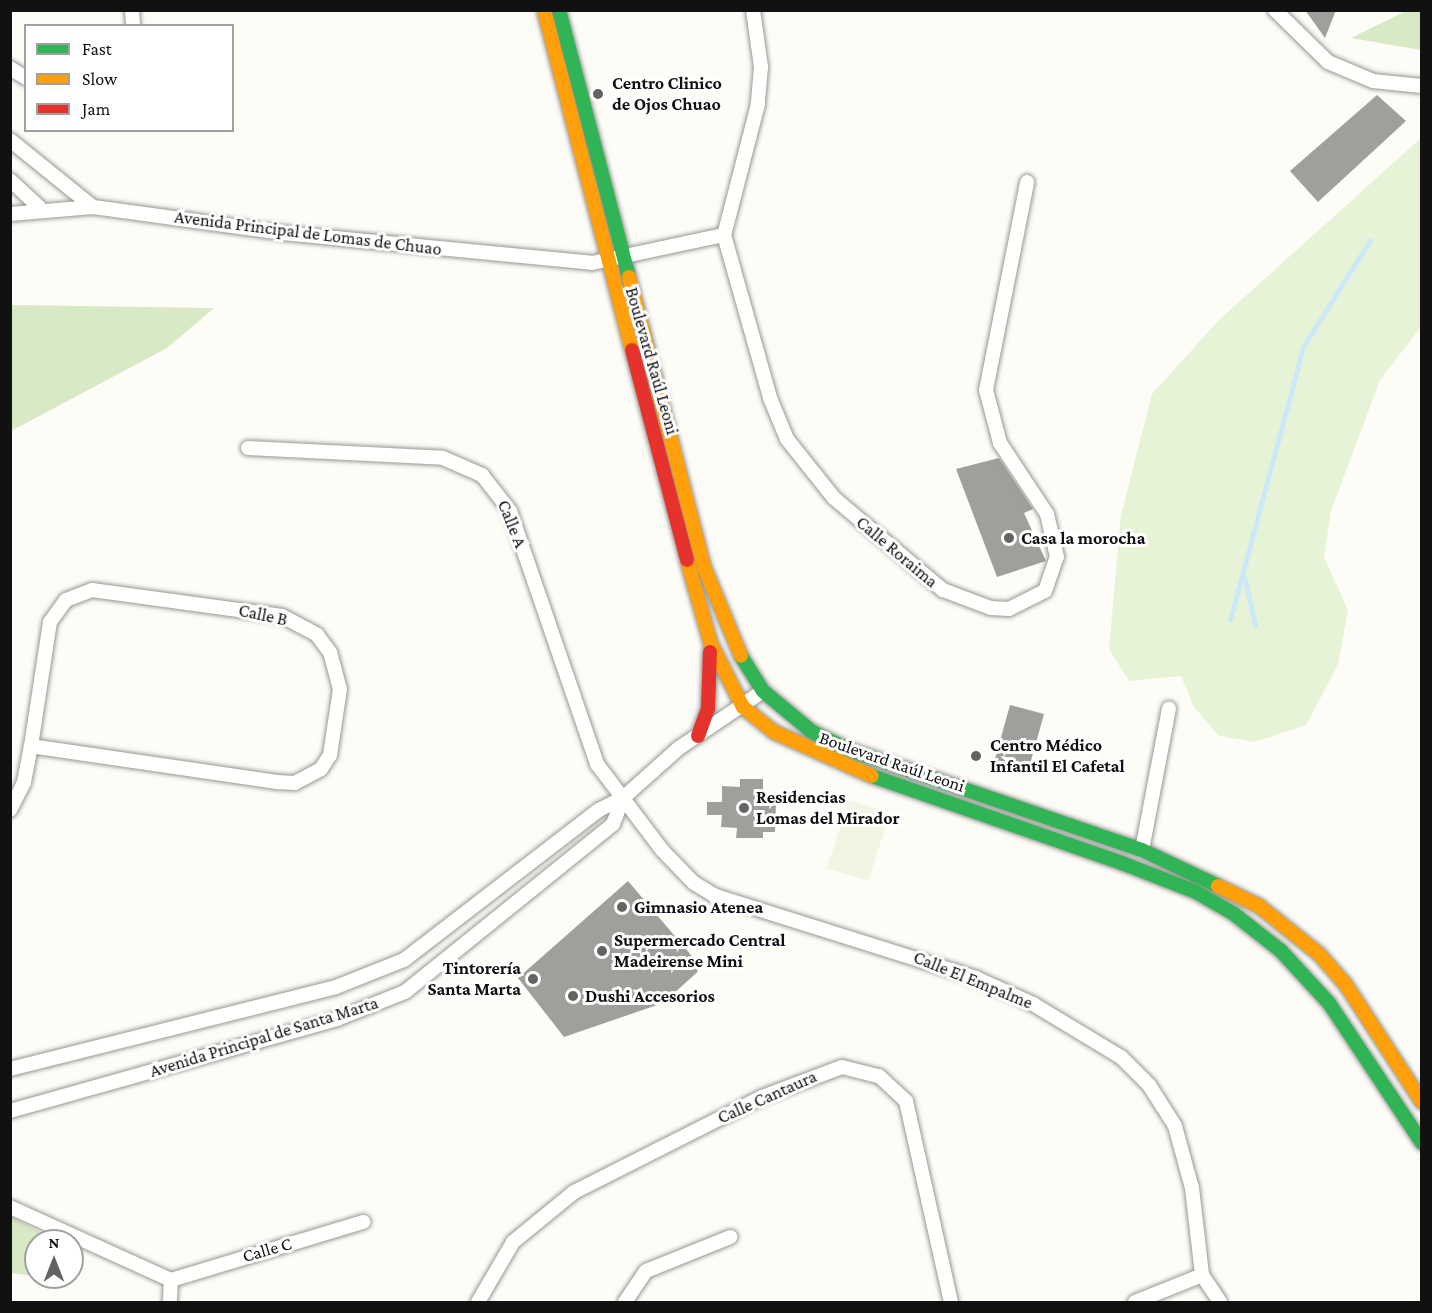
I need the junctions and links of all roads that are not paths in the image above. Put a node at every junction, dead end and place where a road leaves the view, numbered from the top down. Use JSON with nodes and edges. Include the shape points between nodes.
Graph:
{"nodes":[{"id":1,"x":544,"y":10,"type":"edge"},
{"id":2,"x":559,"y":10,"type":"edge"},
{"id":3,"x":753,"y":10,"type":"edge"},
{"id":4,"x":1275,"y":10,"type":"edge"},
{"id":5,"x":10,"y":68,"type":"edge"},
{"id":6,"x":24,"y":77,"type":"edge"},
{"id":7,"x":1422,"y":86,"type":"edge"},
{"id":8,"x":10,"y":140,"type":"edge"},
{"id":9,"x":10,"y":180,"type":"edge"},
{"id":10,"x":1027,"y":182,"type":"dead end"},
{"id":11,"x":93,"y":207,"type":"junction"},
{"id":12,"x":40,"y":208,"type":"junction"},
{"id":13,"x":10,"y":214,"type":"edge"},
{"id":14,"x":724,"y":235,"type":"junction"},
{"id":15,"x":623,"y":256,"type":"junction"},
{"id":16,"x":605,"y":260,"type":"junction"},
{"id":17,"x":248,"y":448,"type":"dead end"},
{"id":18,"x":711,"y":644,"type":"junction"},
{"id":19,"x":763,"y":691,"type":"junction"},
{"id":20,"x":743,"y":706,"type":"junction"},
{"id":21,"x":1169,"y":709,"type":"dead end"},
{"id":22,"x":698,"y":736,"type":"junction"},
{"id":23,"x":31,"y":746,"type":"junction"},
{"id":24,"x":623,"y":798,"type":"junction"},
{"id":25,"x":10,"y":810,"type":"edge"},
{"id":26,"x":1142,"y":850,"type":"junction"},
{"id":27,"x":10,"y":1070,"type":"edge"},
{"id":28,"x":1422,"y":1102,"type":"edge"},
{"id":29,"x":10,"y":1111,"type":"edge"},
{"id":30,"x":1422,"y":1143,"type":"edge"},
{"id":31,"x":10,"y":1207,"type":"edge"},
{"id":32,"x":363,"y":1222,"type":"dead end"},
{"id":33,"x":730,"y":1237,"type":"dead end"},
{"id":34,"x":1202,"y":1275,"type":"junction"},
{"id":35,"x":171,"y":1280,"type":"junction"},
{"id":36,"x":170,"y":1302,"type":"edge"},
{"id":37,"x":478,"y":1302,"type":"edge"},
{"id":38,"x":625,"y":1302,"type":"edge"},
{"id":39,"x":951,"y":1302,"type":"edge"},
{"id":40,"x":1135,"y":1302,"type":"edge"},
{"id":41,"x":1220,"y":1302,"type":"edge"}],
"edges":[{"from":1,"to":16,"type":"street","name":"Boulevard Raúl Leoni"},
{"from":2,"to":15,"type":"street","name":"Boulevard Raúl Leoni"},
{"from":3,"to":14,"type":"street","via":[[761,67],[758,104]]},
{"from":4,"to":7,"type":"street","via":[[1328,62],[1373,81]]},
{"from":5,"to":6,"type":"street"},
{"from":8,"to":11,"type":"street"},
{"from":9,"to":12,"type":"street"},
{"from":10,"to":14,"type":"street","name":"Calle Roraima","via":[[986,390],[1000,443],[1047,514],[1057,557],[1045,591],[1009,609],[966,602],[943,590],[880,540],[808,469],[770,398]]},
{"from":11,"to":12,"type":"street","name":"Avenida Principal de Lomas de Chuao"},
{"from":11,"to":16,"type":"street","name":"Avenida Principal de Lomas de Chuao","via":[[283,233],[592,263]]},
{"from":12,"to":13,"type":"street","name":"Avenida Principal de Lomas de Chuao"},
{"from":14,"to":15,"type":"street","name":"Avenida Principal de Lomas de Chuao"},
{"from":15,"to":16,"type":"street","name":"Avenida Principal de Lomas de Chuao"},
{"from":15,"to":19,"type":"street","name":"Boulevard Raúl Leoni","via":[[711,591],[728,635]]},
{"from":16,"to":18,"type":"street","name":"Boulevard Raúl Leoni"},
{"from":17,"to":24,"type":"street","name":"Calle A","via":[[443,458],[482,475],[510,511],[597,764]]},
{"from":18,"to":20,"type":"street","name":"Boulevard Raúl Leoni"},
{"from":18,"to":22,"type":"street","via":[[708,708]]},
{"from":19,"to":20,"type":"street","name":"Avenida Principal de Santa Marta"},
{"from":19,"to":26,"type":"street","name":"Boulevard Raúl Leoni","via":[[811,731],[847,749]]},
{"from":20,"to":22,"type":"street","name":"Avenida Principal de Santa Marta"},
{"from":20,"to":30,"type":"street","name":"Boulevard Raúl Leoni","via":[[774,732],[835,763],[1122,863],[1234,914],[1281,951],[1329,1003]]},
{"from":21,"to":26,"type":"street"},
{"from":22,"to":24,"type":"street","name":"Avenida Principal de Santa Marta"},
{"from":23,"to":23,"type":"street","name":"Calle B","via":[[295,783],[321,769],[330,755],[340,689],[336,669],[317,635],[282,616],[110,591],[78,593],[56,609],[46,635]]},
{"from":23,"to":25,"type":"street","name":"Calle B","via":[[24,782]]},
{"from":24,"to":27,"type":"street","name":"Avenida Principal de Santa Marta","via":[[599,810],[427,945],[375,974]]},
{"from":24,"to":29,"type":"street","name":"Avenida Principal de Santa Marta","via":[[613,824],[405,992],[337,1019]]},
{"from":24,"to":34,"type":"street","name":"Calle El Empalme","via":[[678,866],[716,896],[976,978],[1033,1004],[1121,1057],[1149,1085],[1175,1126],[1192,1188]]},
{"from":26,"to":28,"type":"street","name":"Boulevard Raúl Leoni","via":[[1226,887],[1319,954],[1346,985]]},
{"from":31,"to":35,"type":"street"},
{"from":32,"to":35,"type":"street","name":"Calle C"},
{"from":33,"to":38,"type":"street","via":[[646,1271]]},
{"from":34,"to":40,"type":"street"},
{"from":34,"to":41,"type":"street"},
{"from":35,"to":36,"type":"street"},
{"from":37,"to":39,"type":"street","name":"Calle Cantaura","via":[[513,1242],[574,1192],[762,1097],[827,1070],[854,1067],[899,1090],[914,1119]]}]}
